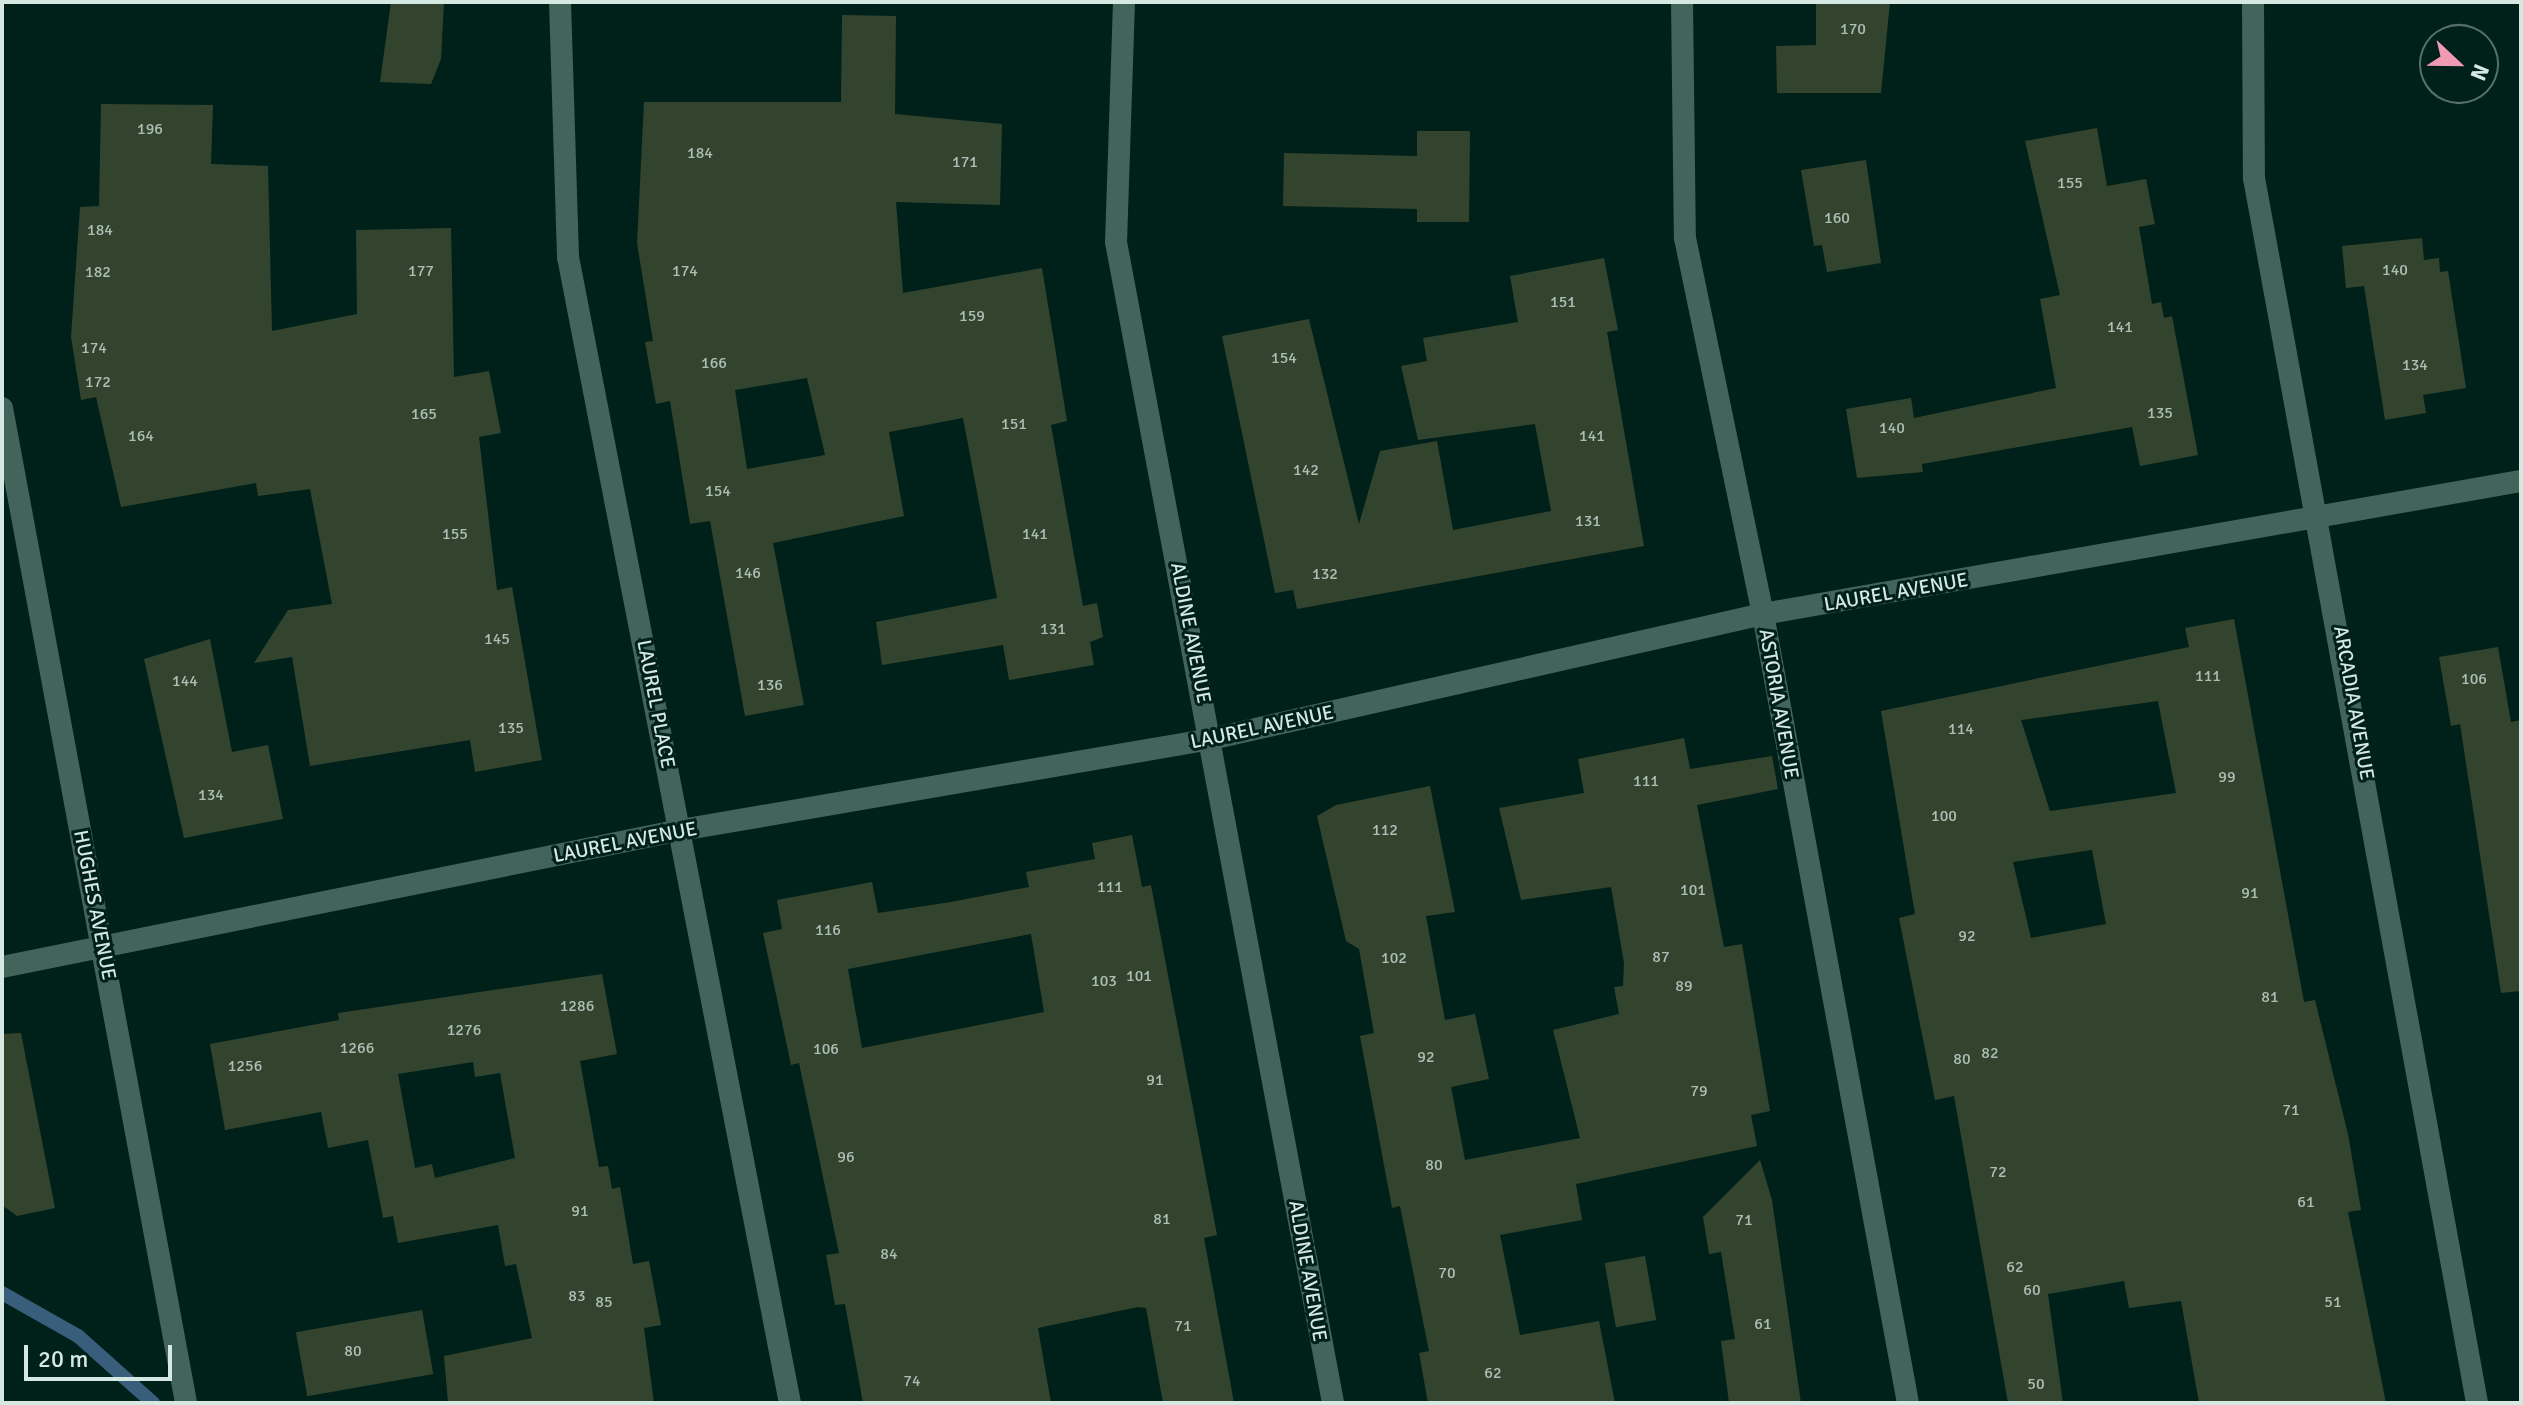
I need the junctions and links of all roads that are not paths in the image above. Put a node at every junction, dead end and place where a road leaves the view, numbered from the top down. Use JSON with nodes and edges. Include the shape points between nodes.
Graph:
{"nodes":[{"id":1,"x":560,"y":2,"type":"edge"},
{"id":2,"x":1124,"y":2,"type":"edge"},
{"id":3,"x":1682,"y":2,"type":"edge"},
{"id":4,"x":2253,"y":2,"type":"edge"},
{"id":5,"x":2,"y":408,"type":"edge"},
{"id":6,"x":2521,"y":481,"type":"edge"},
{"id":7,"x":2321,"y":519,"type":"junction"},
{"id":8,"x":1763,"y":614,"type":"junction"},
{"id":9,"x":1211,"y":739,"type":"junction"},
{"id":10,"x":681,"y":830,"type":"junction"},
{"id":11,"x":103,"y":950,"type":"junction"},
{"id":12,"x":2,"y":967,"type":"edge"},
{"id":13,"x":186,"y":1403,"type":"edge"},
{"id":14,"x":790,"y":1403,"type":"edge"},
{"id":15,"x":1333,"y":1403,"type":"edge"},
{"id":16,"x":1908,"y":1403,"type":"edge"},
{"id":17,"x":2477,"y":1403,"type":"edge"}],
"edges":[{"from":1,"to":10,"type":"street","name":"LAUREL PLACE","via":[[568,257]]},
{"from":2,"to":9,"type":"street","name":"ALDINE AVENUE","via":[[1116,242]]},
{"from":3,"to":8,"type":"street","name":"ASTORIA AVENUE","via":[[1685,238]]},
{"from":4,"to":7,"type":"street","name":"ARCADIA AVENUE","via":[[2254,178]]},
{"from":5,"to":11,"type":"street","name":"HUGHES AVENUE"},
{"from":6,"to":7,"type":"street","name":"LAUREL AVENUE"},
{"from":7,"to":8,"type":"street","name":"LAUREL AVENUE"},
{"from":7,"to":17,"type":"street","name":"ARCADIA AVENUE"},
{"from":8,"to":9,"type":"street","name":"LAUREL AVENUE"},
{"from":8,"to":16,"type":"street","name":"ASTORIA AVENUE"},
{"from":9,"to":10,"type":"street","name":"LAUREL AVENUE"},
{"from":9,"to":15,"type":"street","name":"ALDINE AVENUE"},
{"from":10,"to":11,"type":"street","name":"LAUREL AVENUE"},
{"from":10,"to":14,"type":"street","name":"LAUREL PLACE"},
{"from":11,"to":12,"type":"street","name":"LAUREL AVENUE"},
{"from":11,"to":13,"type":"street","name":"HUGHES AVENUE"}]}
